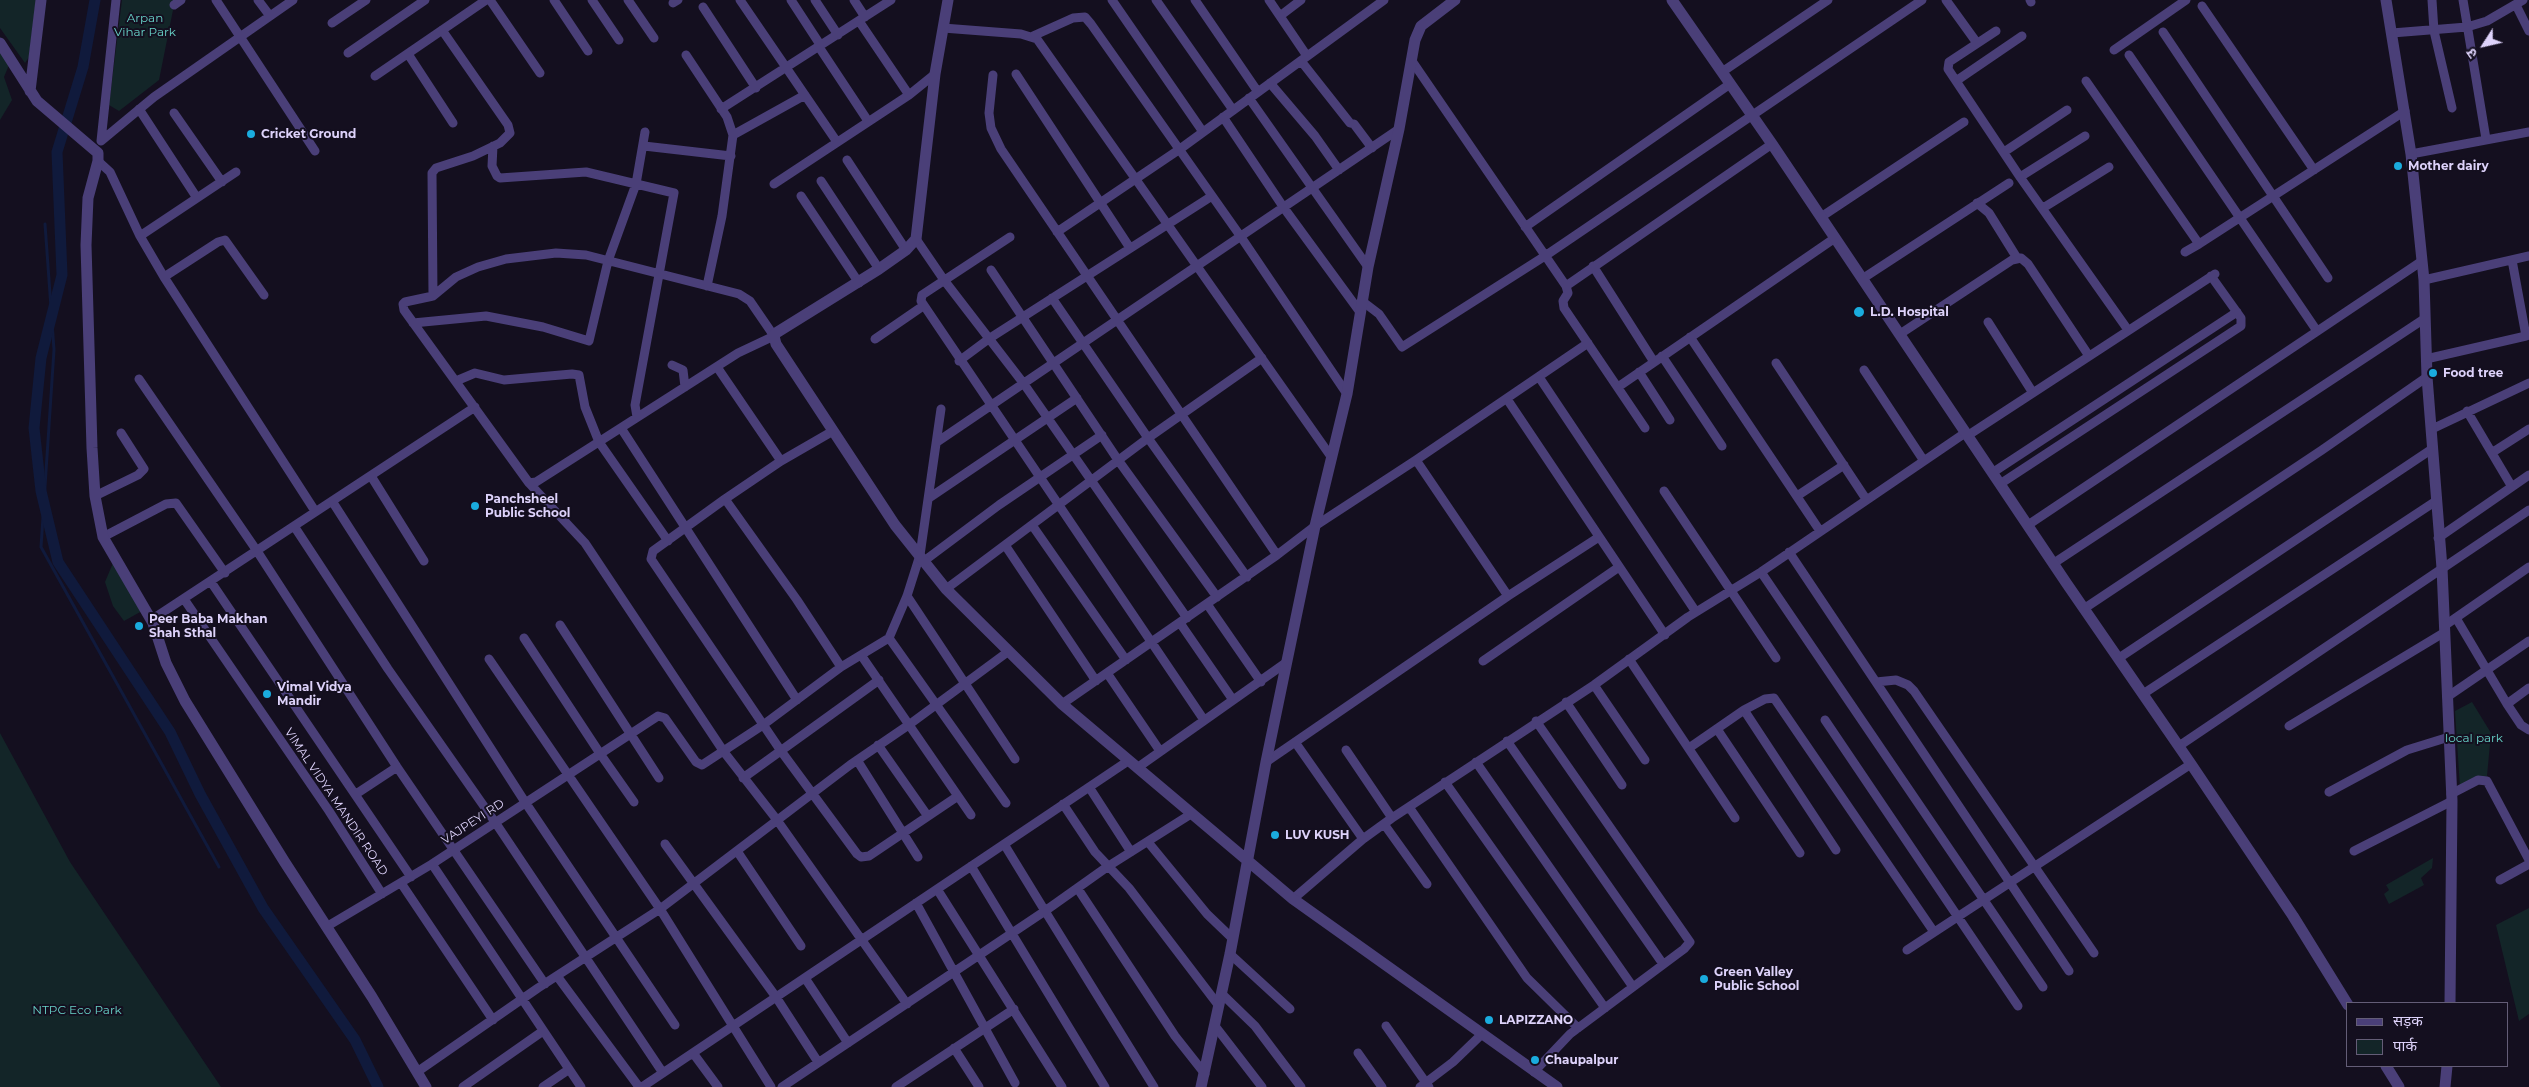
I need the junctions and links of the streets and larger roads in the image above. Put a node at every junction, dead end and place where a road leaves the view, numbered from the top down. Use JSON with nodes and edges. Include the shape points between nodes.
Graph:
{"nodes":[{"id":1,"x":41,"y":0,"type":"edge"},
{"id":2,"x":116,"y":0,"type":"edge"},
{"id":3,"x":216,"y":0,"type":"edge"},
{"id":4,"x":258,"y":0,"type":"edge"},
{"id":5,"x":293,"y":0,"type":"edge"},
{"id":6,"x":366,"y":0,"type":"edge"},
{"id":7,"x":425,"y":0,"type":"edge"},
{"id":8,"x":486,"y":0,"type":"edge"},
{"id":9,"x":490,"y":0,"type":"edge"},
{"id":10,"x":554,"y":0,"type":"edge"},
{"id":11,"x":592,"y":0,"type":"edge"},
{"id":12,"x":628,"y":0,"type":"edge"},
{"id":13,"x":740,"y":0,"type":"edge"},
{"id":14,"x":791,"y":0,"type":"edge"},
{"id":15,"x":815,"y":0,"type":"edge"},
{"id":16,"x":854,"y":0,"type":"edge"},
{"id":17,"x":890,"y":0,"type":"edge"},
{"id":18,"x":948,"y":0,"type":"edge"},
{"id":19,"x":1112,"y":0,"type":"edge"},
{"id":20,"x":1156,"y":0,"type":"edge"},
{"id":21,"x":1195,"y":0,"type":"edge"},
{"id":22,"x":1269,"y":0,"type":"edge"},
{"id":23,"x":1302,"y":0,"type":"edge"},
{"id":24,"x":1384,"y":0,"type":"edge"},
{"id":25,"x":1455,"y":0,"type":"edge"},
{"id":26,"x":1672,"y":0,"type":"edge"},
{"id":27,"x":1828,"y":0,"type":"edge"},
{"id":28,"x":1922,"y":0,"type":"edge"},
{"id":29,"x":1946,"y":0,"type":"edge"},
{"id":30,"x":2186,"y":0,"type":"edge"},
{"id":31,"x":2386,"y":0,"type":"edge"},
{"id":32,"x":2432,"y":0,"type":"edge"},
{"id":33,"x":2463,"y":0,"type":"edge"},
{"id":34,"x":2519,"y":3,"type":"edge"},
{"id":35,"x":703,"y":6,"type":"dead end"},
{"id":36,"x":2202,"y":6,"type":"dead end"},
{"id":37,"x":270,"y":16,"type":"junction"},
{"id":38,"x":1280,"y":16,"type":"junction"},
{"id":39,"x":862,"y":19,"type":"junction"},
{"id":40,"x":332,"y":23,"type":"dead end"},
{"id":41,"x":2467,"y":27,"type":"junction"},
{"id":42,"x":942,"y":28,"type":"junction"},
{"id":43,"x":2529,"y":29,"type":"edge"},
{"id":44,"x":442,"y":30,"type":"junction"},
{"id":45,"x":2434,"y":30,"type":"junction"},
{"id":46,"x":1996,"y":31,"type":"dead end"},
{"id":47,"x":2163,"y":32,"type":"dead end"},
{"id":48,"x":2392,"y":33,"type":"junction"},
{"id":49,"x":838,"y":35,"type":"junction"},
{"id":50,"x":241,"y":36,"type":"junction"},
{"id":51,"x":1033,"y":36,"type":"junction"},
{"id":52,"x":2022,"y":36,"type":"dead end"},
{"id":53,"x":654,"y":38,"type":"dead end"},
{"id":54,"x":618,"y":40,"type":"dead end"},
{"id":55,"x":0,"y":43,"type":"edge"},
{"id":56,"x":1977,"y":43,"type":"junction"},
{"id":57,"x":820,"y":46,"type":"junction"},
{"id":58,"x":2114,"y":50,"type":"dead end"},
{"id":59,"x":588,"y":51,"type":"dead end"},
{"id":60,"x":348,"y":53,"type":"dead end"},
{"id":61,"x":408,"y":54,"type":"junction"},
{"id":62,"x":686,"y":54,"type":"dead end"},
{"id":63,"x":2129,"y":55,"type":"dead end"},
{"id":64,"x":1304,"y":58,"type":"junction"},
{"id":65,"x":1412,"y":61,"type":"junction"},
{"id":66,"x":787,"y":68,"type":"junction"},
{"id":67,"x":1722,"y":72,"type":"junction"},
{"id":68,"x":540,"y":73,"type":"dead end"},
{"id":69,"x":935,"y":74,"type":"junction"},
{"id":70,"x":1016,"y":74,"type":"dead end"},
{"id":71,"x":993,"y":75,"type":"dead end"},
{"id":72,"x":375,"y":76,"type":"dead end"},
{"id":73,"x":1956,"y":81,"type":"junction"},
{"id":74,"x":2086,"y":81,"type":"dead end"},
{"id":75,"x":1270,"y":83,"type":"junction"},
{"id":76,"x":1730,"y":84,"type":"junction"},
{"id":77,"x":756,"y":88,"type":"junction"},
{"id":78,"x":30,"y":91,"type":"junction"},
{"id":79,"x":1258,"y":92,"type":"junction"},
{"id":80,"x":909,"y":94,"type":"junction"},
{"id":81,"x":805,"y":95,"type":"junction"},
{"id":82,"x":1249,"y":98,"type":"junction"},
{"id":83,"x":2452,"y":108,"type":"dead end"},
{"id":84,"x":139,"y":109,"type":"junction"},
{"id":85,"x":721,"y":109,"type":"junction"},
{"id":86,"x":1233,"y":110,"type":"junction"},
{"id":87,"x":2067,"y":110,"type":"dead end"},
{"id":88,"x":2405,"y":111,"type":"junction"},
{"id":89,"x":174,"y":113,"type":"dead end"},
{"id":90,"x":1751,"y":114,"type":"junction"},
{"id":91,"x":1224,"y":117,"type":"junction"},
{"id":92,"x":868,"y":121,"type":"junction"},
{"id":93,"x":453,"y":122,"type":"dead end"},
{"id":94,"x":1964,"y":122,"type":"dead end"},
{"id":95,"x":1398,"y":129,"type":"junction"},
{"id":96,"x":645,"y":132,"type":"dead end"},
{"id":97,"x":1203,"y":132,"type":"junction"},
{"id":98,"x":2529,"y":132,"type":"edge"},
{"id":99,"x":733,"y":135,"type":"junction"},
{"id":100,"x":2085,"y":136,"type":"dead end"},
{"id":101,"x":2486,"y":139,"type":"junction"},
{"id":102,"x":837,"y":142,"type":"junction"},
{"id":103,"x":1772,"y":144,"type":"junction"},
{"id":104,"x":493,"y":146,"type":"junction"},
{"id":105,"x":644,"y":146,"type":"junction"},
{"id":106,"x":1372,"y":148,"type":"junction"},
{"id":107,"x":1180,"y":149,"type":"junction"},
{"id":108,"x":315,"y":151,"type":"dead end"},
{"id":109,"x":99,"y":152,"type":"junction"},
{"id":110,"x":2004,"y":152,"type":"junction"},
{"id":111,"x":2411,"y":154,"type":"junction"},
{"id":112,"x":731,"y":156,"type":"junction"},
{"id":113,"x":847,"y":160,"type":"dead end"},
{"id":114,"x":2109,"y":167,"type":"dead end"},
{"id":115,"x":1339,"y":170,"type":"junction"},
{"id":116,"x":2314,"y":170,"type":"junction"},
{"id":117,"x":236,"y":172,"type":"dead end"},
{"id":118,"x":1137,"y":178,"type":"junction"},
{"id":119,"x":2020,"y":178,"type":"junction"},
{"id":120,"x":821,"y":181,"type":"dead end"},
{"id":121,"x":222,"y":182,"type":"junction"},
{"id":122,"x":2009,"y":183,"type":"dead end"},
{"id":123,"x":636,"y":184,"type":"junction"},
{"id":124,"x":774,"y":184,"type":"dead end"},
{"id":125,"x":1311,"y":189,"type":"junction"},
{"id":126,"x":801,"y":196,"type":"dead end"},
{"id":127,"x":1212,"y":196,"type":"junction"},
{"id":128,"x":197,"y":198,"type":"junction"},
{"id":129,"x":2274,"y":198,"type":"junction"},
{"id":130,"x":1101,"y":202,"type":"junction"},
{"id":131,"x":1977,"y":204,"type":"junction"},
{"id":132,"x":1284,"y":208,"type":"junction"},
{"id":133,"x":2042,"y":208,"type":"junction"},
{"id":134,"x":1821,"y":217,"type":"junction"},
{"id":135,"x":2240,"y":219,"type":"junction"},
{"id":136,"x":1168,"y":224,"type":"junction"},
{"id":137,"x":1525,"y":227,"type":"junction"},
{"id":138,"x":1057,"y":232,"type":"junction"},
{"id":139,"x":140,"y":236,"type":"junction"},
{"id":140,"x":1010,"y":237,"type":"dead end"},
{"id":141,"x":1241,"y":237,"type":"junction"},
{"id":142,"x":1835,"y":238,"type":"junction"},
{"id":143,"x":916,"y":239,"type":"junction"},
{"id":144,"x":2199,"y":244,"type":"junction"},
{"id":145,"x":1130,"y":248,"type":"junction"},
{"id":146,"x":906,"y":250,"type":"junction"},
{"id":147,"x":2185,"y":252,"type":"dead end"},
{"id":148,"x":1545,"y":256,"type":"junction"},
{"id":149,"x":2529,"y":256,"type":"edge"},
{"id":150,"x":2017,"y":258,"type":"junction"},
{"id":151,"x":2512,"y":260,"type":"junction"},
{"id":152,"x":608,"y":261,"type":"junction"},
{"id":153,"x":2422,"y":261,"type":"junction"},
{"id":154,"x":1368,"y":266,"type":"junction"},
{"id":155,"x":1593,"y":266,"type":"junction"},
{"id":156,"x":1198,"y":267,"type":"junction"},
{"id":157,"x":879,"y":270,"type":"junction"},
{"id":158,"x":991,"y":270,"type":"dead end"},
{"id":159,"x":660,"y":274,"type":"junction"},
{"id":160,"x":1086,"y":276,"type":"junction"},
{"id":161,"x":164,"y":278,"type":"junction"},
{"id":162,"x":2328,"y":278,"type":"dead end"},
{"id":163,"x":1862,"y":279,"type":"junction"},
{"id":164,"x":944,"y":280,"type":"junction"},
{"id":165,"x":2424,"y":280,"type":"junction"},
{"id":166,"x":858,"y":283,"type":"junction"},
{"id":167,"x":707,"y":286,"type":"junction"},
{"id":168,"x":1566,"y":286,"type":"junction"},
{"id":169,"x":264,"y":294,"type":"dead end"},
{"id":170,"x":433,"y":296,"type":"junction"},
{"id":171,"x":1052,"y":298,"type":"junction"},
{"id":172,"x":923,"y":306,"type":"junction"},
{"id":173,"x":1361,"y":306,"type":"junction"},
{"id":174,"x":2237,"y":312,"type":"junction"},
{"id":175,"x":1023,"y":317,"type":"junction"},
{"id":176,"x":2424,"y":318,"type":"junction"},
{"id":177,"x":1117,"y":321,"type":"junction"},
{"id":178,"x":1988,"y":322,"type":"dead end"},
{"id":179,"x":413,"y":323,"type":"junction"},
{"id":180,"x":2128,"y":330,"type":"junction"},
{"id":181,"x":2317,"y":331,"type":"junction"},
{"id":182,"x":1900,"y":334,"type":"junction"},
{"id":183,"x":774,"y":336,"type":"junction"},
{"id":184,"x":2528,"y":336,"type":"edge"},
{"id":185,"x":1690,"y":337,"type":"junction"},
{"id":186,"x":990,"y":338,"type":"junction"},
{"id":187,"x":875,"y":339,"type":"dead end"},
{"id":188,"x":1588,"y":343,"type":"junction"},
{"id":189,"x":1083,"y":344,"type":"junction"},
{"id":190,"x":1662,"y":356,"type":"junction"},
{"id":191,"x":2089,"y":356,"type":"junction"},
{"id":192,"x":1262,"y":358,"type":"junction"},
{"id":193,"x":2426,"y":359,"type":"junction"},
{"id":194,"x":960,"y":361,"type":"junction"},
{"id":195,"x":1654,"y":362,"type":"junction"},
{"id":196,"x":1053,"y":363,"type":"junction"},
{"id":197,"x":1776,"y":363,"type":"dead end"},
{"id":198,"x":672,"y":365,"type":"dead end"},
{"id":199,"x":718,"y":367,"type":"junction"},
{"id":200,"x":1864,"y":370,"type":"dead end"},
{"id":201,"x":1639,"y":372,"type":"junction"},
{"id":202,"x":1539,"y":377,"type":"junction"},
{"id":203,"x":2427,"y":377,"type":"junction"},
{"id":204,"x":139,"y":379,"type":"dead end"},
{"id":205,"x":456,"y":381,"type":"junction"},
{"id":206,"x":2529,"y":382,"type":"edge"},
{"id":207,"x":1024,"y":384,"type":"junction"},
{"id":208,"x":685,"y":387,"type":"junction"},
{"id":209,"x":1618,"y":387,"type":"junction"},
{"id":210,"x":2033,"y":393,"type":"junction"},
{"id":211,"x":1347,"y":394,"type":"junction"},
{"id":212,"x":1077,"y":398,"type":"junction"},
{"id":213,"x":1507,"y":399,"type":"junction"},
{"id":214,"x":990,"y":405,"type":"junction"},
{"id":215,"x":475,"y":407,"type":"junction"},
{"id":216,"x":941,"y":409,"type":"dead end"},
{"id":217,"x":2467,"y":411,"type":"junction"},
{"id":218,"x":1181,"y":414,"type":"junction"},
{"id":219,"x":637,"y":418,"type":"junction"},
{"id":220,"x":1047,"y":418,"type":"junction"},
{"id":221,"x":1670,"y":420,"type":"dead end"},
{"id":222,"x":621,"y":428,"type":"junction"},
{"id":223,"x":1645,"y":428,"type":"dead end"},
{"id":224,"x":2432,"y":429,"type":"junction"},
{"id":225,"x":2529,"y":429,"type":"edge"},
{"id":226,"x":833,"y":431,"type":"junction"},
{"id":227,"x":121,"y":433,"type":"dead end"},
{"id":228,"x":1966,"y":434,"type":"junction"},
{"id":229,"x":1102,"y":435,"type":"junction"},
{"id":230,"x":1148,"y":438,"type":"junction"},
{"id":231,"x":1017,"y":440,"type":"junction"},
{"id":232,"x":599,"y":442,"type":"junction"},
{"id":233,"x":937,"y":442,"type":"junction"},
{"id":234,"x":1722,"y":446,"type":"dead end"},
{"id":235,"x":2432,"y":448,"type":"junction"},
{"id":236,"x":2493,"y":452,"type":"junction"},
{"id":237,"x":1072,"y":454,"type":"junction"},
{"id":238,"x":1332,"y":458,"type":"junction"},
{"id":239,"x":1118,"y":460,"type":"junction"},
{"id":240,"x":1416,"y":460,"type":"junction"},
{"id":241,"x":781,"y":461,"type":"junction"},
{"id":242,"x":1924,"y":461,"type":"junction"},
{"id":243,"x":1844,"y":465,"type":"junction"},
{"id":244,"x":1992,"y":473,"type":"junction"},
{"id":245,"x":2529,"y":475,"type":"edge"},
{"id":246,"x":371,"y":476,"type":"junction"},
{"id":247,"x":1041,"y":476,"type":"junction"},
{"id":248,"x":1090,"y":481,"type":"junction"},
{"id":249,"x":529,"y":483,"type":"junction"},
{"id":250,"x":2000,"y":484,"type":"junction"},
{"id":251,"x":2512,"y":487,"type":"junction"},
{"id":252,"x":1664,"y":491,"type":"dead end"},
{"id":253,"x":95,"y":496,"type":"junction"},
{"id":254,"x":1797,"y":496,"type":"junction"},
{"id":255,"x":929,"y":498,"type":"junction"},
{"id":256,"x":725,"y":499,"type":"junction"},
{"id":257,"x":1866,"y":499,"type":"junction"},
{"id":258,"x":2436,"y":500,"type":"junction"},
{"id":259,"x":332,"y":501,"type":"junction"},
{"id":260,"x":1059,"y":504,"type":"junction"},
{"id":261,"x":2529,"y":510,"type":"edge"},
{"id":262,"x":315,"y":512,"type":"junction"},
{"id":263,"x":1032,"y":525,"type":"junction"},
{"id":264,"x":2028,"y":525,"type":"junction"},
{"id":265,"x":294,"y":526,"type":"junction"},
{"id":266,"x":1315,"y":526,"type":"junction"},
{"id":267,"x":686,"y":528,"type":"junction"},
{"id":268,"x":1820,"y":530,"type":"junction"},
{"id":269,"x":103,"y":537,"type":"junction"},
{"id":270,"x":1599,"y":537,"type":"junction"},
{"id":271,"x":2438,"y":538,"type":"junction"},
{"id":272,"x":668,"y":541,"type":"junction"},
{"id":273,"x":1005,"y":545,"type":"junction"},
{"id":274,"x":257,"y":551,"type":"junction"},
{"id":275,"x":1789,"y":552,"type":"junction"},
{"id":276,"x":1277,"y":556,"type":"junction"},
{"id":277,"x":922,"y":558,"type":"junction"},
{"id":278,"x":424,"y":561,"type":"dead end"},
{"id":279,"x":2054,"y":563,"type":"junction"},
{"id":280,"x":1619,"y":567,"type":"junction"},
{"id":281,"x":2529,"y":567,"type":"edge"},
{"id":282,"x":2442,"y":568,"type":"junction"},
{"id":283,"x":1761,"y":572,"type":"junction"},
{"id":284,"x":225,"y":573,"type":"junction"},
{"id":285,"x":1247,"y":577,"type":"junction"},
{"id":286,"x":211,"y":582,"type":"junction"},
{"id":287,"x":946,"y":589,"type":"junction"},
{"id":288,"x":1731,"y":591,"type":"junction"},
{"id":289,"x":908,"y":596,"type":"junction"},
{"id":290,"x":1508,"y":596,"type":"junction"},
{"id":291,"x":1217,"y":597,"type":"junction"},
{"id":292,"x":184,"y":600,"type":"junction"},
{"id":293,"x":1207,"y":604,"type":"junction"},
{"id":294,"x":2085,"y":608,"type":"junction"},
{"id":295,"x":1696,"y":612,"type":"junction"},
{"id":296,"x":2456,"y":618,"type":"junction"},
{"id":297,"x":151,"y":620,"type":"junction"},
{"id":298,"x":1184,"y":620,"type":"junction"},
{"id":299,"x":560,"y":625,"type":"dead end"},
{"id":300,"x":2445,"y":629,"type":"junction"},
{"id":301,"x":1665,"y":635,"type":"junction"},
{"id":302,"x":524,"y":638,"type":"dead end"},
{"id":303,"x":889,"y":638,"type":"junction"},
{"id":304,"x":2529,"y":641,"type":"edge"},
{"id":305,"x":1151,"y":643,"type":"junction"},
{"id":306,"x":1009,"y":652,"type":"junction"},
{"id":307,"x":861,"y":655,"type":"junction"},
{"id":308,"x":1776,"y":658,"type":"dead end"},
{"id":309,"x":2119,"y":658,"type":"junction"},
{"id":310,"x":489,"y":659,"type":"dead end"},
{"id":311,"x":1629,"y":659,"type":"junction"},
{"id":312,"x":1126,"y":660,"type":"junction"},
{"id":313,"x":1483,"y":661,"type":"dead end"},
{"id":314,"x":1287,"y":662,"type":"junction"},
{"id":315,"x":841,"y":668,"type":"junction"},
{"id":316,"x":2486,"y":670,"type":"junction"},
{"id":317,"x":1107,"y":673,"type":"junction"},
{"id":318,"x":879,"y":680,"type":"junction"},
{"id":319,"x":1096,"y":681,"type":"junction"},
{"id":320,"x":1261,"y":682,"type":"junction"},
{"id":321,"x":1876,"y":682,"type":"junction"},
{"id":322,"x":964,"y":684,"type":"junction"},
{"id":323,"x":1594,"y":685,"type":"junction"},
{"id":324,"x":2529,"y":688,"type":"edge"},
{"id":325,"x":2143,"y":694,"type":"junction"},
{"id":326,"x":2447,"y":697,"type":"junction"},
{"id":327,"x":797,"y":700,"type":"junction"},
{"id":328,"x":1233,"y":700,"type":"junction"},
{"id":329,"x":1566,"y":702,"type":"junction"},
{"id":330,"x":1062,"y":704,"type":"junction"},
{"id":331,"x":2506,"y":704,"type":"junction"},
{"id":332,"x":934,"y":705,"type":"junction"},
{"id":333,"x":1744,"y":710,"type":"junction"},
{"id":334,"x":1204,"y":720,"type":"junction"},
{"id":335,"x":1825,"y":720,"type":"dead end"},
{"id":336,"x":1536,"y":722,"type":"junction"},
{"id":337,"x":910,"y":724,"type":"junction"},
{"id":338,"x":763,"y":725,"type":"junction"},
{"id":339,"x":2289,"y":726,"type":"dead end"},
{"id":340,"x":1717,"y":729,"type":"junction"},
{"id":341,"x":2527,"y":732,"type":"edge"},
{"id":342,"x":632,"y":735,"type":"junction"},
{"id":343,"x":2449,"y":737,"type":"junction"},
{"id":344,"x":1507,"y":741,"type":"junction"},
{"id":345,"x":1295,"y":742,"type":"junction"},
{"id":346,"x":878,"y":745,"type":"junction"},
{"id":347,"x":2179,"y":746,"type":"junction"},
{"id":348,"x":1689,"y":748,"type":"junction"},
{"id":349,"x":1346,"y":750,"type":"dead end"},
{"id":350,"x":781,"y":751,"type":"junction"},
{"id":351,"x":1160,"y":751,"type":"junction"},
{"id":352,"x":724,"y":752,"type":"junction"},
{"id":353,"x":600,"y":755,"type":"junction"},
{"id":354,"x":1015,"y":759,"type":"dead end"},
{"id":355,"x":856,"y":760,"type":"junction"},
{"id":356,"x":1645,"y":760,"type":"dead end"},
{"id":357,"x":1266,"y":762,"type":"junction"},
{"id":358,"x":1476,"y":762,"type":"junction"},
{"id":359,"x":1132,"y":764,"type":"junction"},
{"id":360,"x":2191,"y":764,"type":"junction"},
{"id":361,"x":397,"y":767,"type":"junction"},
{"id":362,"x":567,"y":776,"type":"junction"},
{"id":363,"x":659,"y":778,"type":"dead end"},
{"id":364,"x":743,"y":778,"type":"junction"},
{"id":365,"x":1446,"y":782,"type":"junction"},
{"id":366,"x":1622,"y":785,"type":"dead end"},
{"id":367,"x":1090,"y":787,"type":"junction"},
{"id":368,"x":2329,"y":792,"type":"dead end"},
{"id":369,"x":356,"y":794,"type":"junction"},
{"id":370,"x":811,"y":794,"type":"junction"},
{"id":371,"x":958,"y":796,"type":"junction"},
{"id":372,"x":2451,"y":797,"type":"junction"},
{"id":373,"x":525,"y":802,"type":"junction"},
{"id":374,"x":634,"y":802,"type":"dead end"},
{"id":375,"x":1006,"y":803,"type":"dead end"},
{"id":376,"x":1063,"y":804,"type":"junction"},
{"id":377,"x":1409,"y":807,"type":"junction"},
{"id":378,"x":1191,"y":814,"type":"junction"},
{"id":379,"x":926,"y":815,"type":"junction"},
{"id":380,"x":971,"y":815,"type":"dead end"},
{"id":381,"x":1736,"y":818,"type":"dead end"},
{"id":382,"x":777,"y":820,"type":"junction"},
{"id":383,"x":1388,"y":821,"type":"junction"},
{"id":384,"x":496,"y":822,"type":"junction"},
{"id":385,"x":902,"y":832,"type":"junction"},
{"id":386,"x":1363,"y":839,"type":"junction"},
{"id":387,"x":1148,"y":842,"type":"junction"},
{"id":388,"x":666,"y":844,"type":"dead end"},
{"id":389,"x":1004,"y":844,"type":"junction"},
{"id":390,"x":454,"y":848,"type":"junction"},
{"id":391,"x":1836,"y":850,"type":"dead end"},
{"id":392,"x":737,"y":851,"type":"junction"},
{"id":393,"x":2354,"y":851,"type":"dead end"},
{"id":394,"x":1131,"y":852,"type":"junction"},
{"id":395,"x":1800,"y":854,"type":"dead end"},
{"id":396,"x":918,"y":857,"type":"dead end"},
{"id":397,"x":1248,"y":860,"type":"junction"},
{"id":398,"x":2529,"y":860,"type":"edge"},
{"id":399,"x":432,"y":864,"type":"junction"},
{"id":400,"x":2529,"y":864,"type":"edge"},
{"id":401,"x":971,"y":866,"type":"junction"},
{"id":402,"x":1107,"y":867,"type":"junction"},
{"id":403,"x":2034,"y":867,"type":"junction"},
{"id":404,"x":411,"y":877,"type":"junction"},
{"id":405,"x":2500,"y":880,"type":"dead end"},
{"id":406,"x":2010,"y":882,"type":"junction"},
{"id":407,"x":401,"y":883,"type":"junction"},
{"id":408,"x":695,"y":884,"type":"junction"},
{"id":409,"x":1427,"y":884,"type":"dead end"},
{"id":410,"x":937,"y":889,"type":"junction"},
{"id":411,"x":1078,"y":889,"type":"junction"},
{"id":412,"x":382,"y":894,"type":"junction"},
{"id":413,"x":1293,"y":899,"type":"junction"},
{"id":414,"x":1984,"y":900,"type":"junction"},
{"id":415,"x":916,"y":904,"type":"junction"},
{"id":416,"x":660,"y":909,"type":"junction"},
{"id":417,"x":1046,"y":911,"type":"junction"},
{"id":418,"x":1958,"y":917,"type":"junction"},
{"id":419,"x":326,"y":926,"type":"junction"},
{"id":420,"x":1934,"y":932,"type":"junction"},
{"id":421,"x":1012,"y":933,"type":"junction"},
{"id":422,"x":617,"y":938,"type":"junction"},
{"id":423,"x":1233,"y":939,"type":"junction"},
{"id":424,"x":861,"y":940,"type":"junction"},
{"id":425,"x":801,"y":946,"type":"dead end"},
{"id":426,"x":1907,"y":950,"type":"dead end"},
{"id":427,"x":2094,"y":953,"type":"dead end"},
{"id":428,"x":1230,"y":954,"type":"junction"},
{"id":429,"x":979,"y":955,"type":"junction"},
{"id":430,"x":586,"y":957,"type":"junction"},
{"id":431,"x":1663,"y":964,"type":"junction"},
{"id":432,"x":2069,"y":970,"type":"dead end"},
{"id":433,"x":954,"y":973,"type":"junction"},
{"id":434,"x":557,"y":976,"type":"junction"},
{"id":435,"x":804,"y":978,"type":"junction"},
{"id":436,"x":545,"y":984,"type":"junction"},
{"id":437,"x":2044,"y":987,"type":"dead end"},
{"id":438,"x":1633,"y":988,"type":"junction"},
{"id":439,"x":1222,"y":994,"type":"junction"},
{"id":440,"x":776,"y":998,"type":"junction"},
{"id":441,"x":522,"y":999,"type":"junction"},
{"id":442,"x":2347,"y":1002,"type":"edge"},
{"id":443,"x":2450,"y":1002,"type":"edge"},
{"id":444,"x":907,"y":1004,"type":"junction"},
{"id":445,"x":1219,"y":1006,"type":"junction"},
{"id":446,"x":2018,"y":1006,"type":"dead end"},
{"id":447,"x":1604,"y":1008,"type":"junction"},
{"id":448,"x":1014,"y":1009,"type":"junction"},
{"id":449,"x":1290,"y":1009,"type":"dead end"},
{"id":450,"x":493,"y":1020,"type":"junction"},
{"id":451,"x":675,"y":1025,"type":"dead end"},
{"id":452,"x":733,"y":1025,"type":"junction"},
{"id":453,"x":1215,"y":1026,"type":"junction"},
{"id":454,"x":1386,"y":1026,"type":"dead end"},
{"id":455,"x":1578,"y":1028,"type":"junction"},
{"id":456,"x":984,"y":1029,"type":"junction"},
{"id":457,"x":543,"y":1031,"type":"junction"},
{"id":458,"x":1482,"y":1034,"type":"junction"},
{"id":459,"x":848,"y":1043,"type":"junction"},
{"id":460,"x":954,"y":1048,"type":"junction"},
{"id":461,"x":693,"y":1053,"type":"junction"},
{"id":462,"x":1358,"y":1053,"type":"dead end"},
{"id":463,"x":818,"y":1062,"type":"junction"},
{"id":464,"x":2387,"y":1067,"type":"edge"},
{"id":465,"x":2447,"y":1067,"type":"edge"},
{"id":466,"x":568,"y":1070,"type":"junction"},
{"id":467,"x":417,"y":1072,"type":"junction"},
{"id":468,"x":1534,"y":1072,"type":"junction"},
{"id":469,"x":663,"y":1073,"type":"junction"},
{"id":470,"x":1205,"y":1074,"type":"junction"},
{"id":471,"x":1015,"y":1083,"type":"dead end"},
{"id":472,"x":1425,"y":1086,"type":"edge"},
{"id":473,"x":426,"y":1087,"type":"edge"},
{"id":474,"x":463,"y":1087,"type":"edge"},
{"id":475,"x":543,"y":1087,"type":"edge"},
{"id":476,"x":581,"y":1087,"type":"edge"},
{"id":477,"x":640,"y":1087,"type":"edge"},
{"id":478,"x":718,"y":1087,"type":"edge"},
{"id":479,"x":771,"y":1087,"type":"edge"},
{"id":480,"x":782,"y":1087,"type":"edge"},
{"id":481,"x":896,"y":1087,"type":"edge"},
{"id":482,"x":979,"y":1087,"type":"edge"},
{"id":483,"x":1062,"y":1087,"type":"edge"},
{"id":484,"x":1105,"y":1087,"type":"edge"},
{"id":485,"x":1154,"y":1087,"type":"edge"},
{"id":486,"x":1201,"y":1087,"type":"edge"},
{"id":487,"x":1262,"y":1087,"type":"edge"},
{"id":488,"x":1301,"y":1087,"type":"edge"},
{"id":489,"x":1382,"y":1087,"type":"edge"},
{"id":490,"x":1557,"y":1087,"type":"edge"},
{"id":491,"x":2399,"y":1087,"type":"edge"},
{"id":492,"x":2445,"y":1087,"type":"edge"}],
"edges":[{"from":1,"to":78,"type":"street"},
{"from":2,"to":109,"type":"street"},
{"from":3,"to":50,"type":"street"},
{"from":4,"to":37,"type":"street"},
{"from":5,"to":37,"type":"street"},
{"from":6,"to":40,"type":"street"},
{"from":7,"to":60,"type":"street"},
{"from":8,"to":44,"type":"street"},
{"from":9,"to":68,"type":"street"},
{"from":10,"to":59,"type":"street"},
{"from":11,"to":54,"type":"street"},
{"from":12,"to":53,"type":"street"},
{"from":13,"to":66,"type":"street"},
{"from":14,"to":57,"type":"street"},
{"from":15,"to":49,"type":"street"},
{"from":16,"to":39,"type":"street"},
{"from":17,"to":39,"type":"street"},
{"from":18,"to":42,"type":"street"},
{"from":19,"to":97,"type":"street"},
{"from":20,"to":86,"type":"street"},
{"from":21,"to":79,"type":"street"},
{"from":22,"to":38,"type":"street"},
{"from":23,"to":38,"type":"street"},
{"from":24,"to":64,"type":"street"},
{"from":25,"to":65,"type":"street","via":[[1421,26]]},
{"from":26,"to":67,"type":"street"},
{"from":27,"to":67,"type":"street"},
{"from":28,"to":90,"type":"street"},
{"from":29,"to":56,"type":"street"},
{"from":30,"to":58,"type":"street"},
{"from":31,"to":48,"type":"street"},
{"from":32,"to":45,"type":"street"},
{"from":33,"to":41,"type":"street"},
{"from":34,"to":41,"type":"street","via":[[2487,21]]},
{"from":34,"to":43,"type":"street"},
{"from":35,"to":77,"type":"street"},
{"from":36,"to":116,"type":"street"},
{"from":37,"to":50,"type":"street"},
{"from":38,"to":64,"type":"street"},
{"from":39,"to":49,"type":"street"},
{"from":39,"to":80,"type":"street"},
{"from":41,"to":45,"type":"street"},
{"from":41,"to":101,"type":"street"},
{"from":42,"to":51,"type":"street"},
{"from":42,"to":69,"type":"street"},
{"from":44,"to":61,"type":"street"},
{"from":44,"to":104,"type":"street","via":[[508,125],[509,136]]},
{"from":45,"to":48,"type":"street"},
{"from":45,"to":83,"type":"street"},
{"from":46,"to":56,"type":"street"},
{"from":47,"to":129,"type":"street"},
{"from":48,"to":88,"type":"street"},
{"from":49,"to":57,"type":"street"},
{"from":50,"to":84,"type":"street"},
{"from":50,"to":108,"type":"street"},
{"from":51,"to":107,"type":"street","via":[[1073,18],[1085,17]]},
{"from":51,"to":118,"type":"street"},
{"from":52,"to":73,"type":"street"},
{"from":55,"to":78,"type":"street"},
{"from":56,"to":73,"type":"street","via":[[1948,64]]},
{"from":57,"to":66,"type":"street"},
{"from":57,"to":92,"type":"street"},
{"from":61,"to":72,"type":"street"},
{"from":61,"to":93,"type":"street"},
{"from":62,"to":85,"type":"street"},
{"from":63,"to":135,"type":"street"},
{"from":64,"to":75,"type":"street"},
{"from":64,"to":106,"type":"street"},
{"from":65,"to":95,"type":"street"},
{"from":65,"to":137,"type":"street"},
{"from":66,"to":77,"type":"street"},
{"from":66,"to":81,"type":"street"},
{"from":67,"to":76,"type":"street"},
{"from":69,"to":80,"type":"street"},
{"from":69,"to":143,"type":"street"},
{"from":70,"to":130,"type":"street"},
{"from":71,"to":138,"type":"street","via":[[989,113],[994,137]]},
{"from":73,"to":110,"type":"street"},
{"from":74,"to":144,"type":"street"},
{"from":75,"to":79,"type":"street"},
{"from":75,"to":115,"type":"street"},
{"from":76,"to":90,"type":"street"},
{"from":76,"to":137,"type":"street"},
{"from":77,"to":85,"type":"street"},
{"from":78,"to":109,"type":"street","via":[[45,110]]},
{"from":79,"to":82,"type":"street"},
{"from":80,"to":92,"type":"street"},
{"from":81,"to":99,"type":"street"},
{"from":81,"to":102,"type":"street"},
{"from":82,"to":86,"type":"street"},
{"from":82,"to":125,"type":"street"},
{"from":84,"to":109,"type":"street"},
{"from":84,"to":128,"type":"street"},
{"from":85,"to":99,"type":"street","via":[[731,124]]},
{"from":86,"to":91,"type":"street"},
{"from":87,"to":110,"type":"street"},
{"from":88,"to":111,"type":"street"},
{"from":88,"to":116,"type":"street"},
{"from":89,"to":121,"type":"street"},
{"from":90,"to":103,"type":"street"},
{"from":90,"to":148,"type":"street"},
{"from":91,"to":97,"type":"street"},
{"from":91,"to":132,"type":"street"},
{"from":92,"to":102,"type":"street"},
{"from":94,"to":134,"type":"street"},
{"from":95,"to":106,"type":"street"},
{"from":95,"to":154,"type":"street"},
{"from":96,"to":105,"type":"street"},
{"from":97,"to":107,"type":"street"},
{"from":98,"to":101,"type":"street"},
{"from":99,"to":112,"type":"street"},
{"from":100,"to":119,"type":"street"},
{"from":101,"to":111,"type":"street"},
{"from":102,"to":124,"type":"street"},
{"from":103,"to":134,"type":"street"},
{"from":103,"to":155,"type":"street"},
{"from":104,"to":123,"type":"street","via":[[492,166],[500,178],[586,172]]},
{"from":104,"to":170,"type":"street","via":[[436,168],[432,173]]},
{"from":105,"to":112,"type":"street"},
{"from":105,"to":123,"type":"street"},
{"from":106,"to":115,"type":"street"},
{"from":107,"to":118,"type":"street"},
{"from":107,"to":127,"type":"street"},
{"from":109,"to":139,"type":"street"},
{"from":109,"to":253,"type":"street","via":[[88,198],[86,245]]},
{"from":110,"to":119,"type":"street"},
{"from":111,"to":153,"type":"street"},
{"from":112,"to":167,"type":"street"},
{"from":113,"to":146,"type":"street"},
{"from":114,"to":133,"type":"street"},
{"from":115,"to":125,"type":"street"},
{"from":116,"to":129,"type":"street"},
{"from":117,"to":121,"type":"street"},
{"from":118,"to":130,"type":"street"},
{"from":118,"to":136,"type":"street"},
{"from":119,"to":133,"type":"street"},
{"from":120,"to":157,"type":"street"},
{"from":121,"to":128,"type":"street"},
{"from":122,"to":131,"type":"street"},
{"from":123,"to":152,"type":"street"},
{"from":123,"to":159,"type":"street","via":[[674,193]]},
{"from":125,"to":132,"type":"street"},
{"from":125,"to":154,"type":"street"},
{"from":126,"to":166,"type":"street"},
{"from":127,"to":136,"type":"street"},
{"from":127,"to":141,"type":"street"},
{"from":128,"to":139,"type":"street"},
{"from":129,"to":135,"type":"street"},
{"from":129,"to":162,"type":"street"},
{"from":130,"to":138,"type":"street"},
{"from":130,"to":145,"type":"street"},
{"from":131,"to":150,"type":"street","via":[[1989,213]]},
{"from":131,"to":163,"type":"street"},
{"from":132,"to":141,"type":"street"},
{"from":132,"to":173,"type":"street"},
{"from":133,"to":180,"type":"street"},
{"from":134,"to":142,"type":"street"},
{"from":135,"to":144,"type":"street"},
{"from":135,"to":181,"type":"street"},
{"from":136,"to":145,"type":"street"},
{"from":136,"to":156,"type":"street"},
{"from":137,"to":148,"type":"street"},
{"from":138,"to":160,"type":"street"},
{"from":139,"to":161,"type":"street"},
{"from":140,"to":164,"type":"street"},
{"from":141,"to":156,"type":"street"},
{"from":141,"to":211,"type":"street"},
{"from":142,"to":163,"type":"street"},
{"from":142,"to":185,"type":"street"},
{"from":143,"to":146,"type":"street"},
{"from":143,"to":164,"type":"street"},
{"from":144,"to":147,"type":"street"},
{"from":145,"to":160,"type":"street"},
{"from":146,"to":157,"type":"street"},
{"from":148,"to":168,"type":"street"},
{"from":148,"to":173,"type":"street","via":[[1402,347],[1379,314]]},
{"from":149,"to":151,"type":"street"},
{"from":150,"to":182,"type":"street"},
{"from":150,"to":191,"type":"street","via":[[2028,264]]},
{"from":151,"to":165,"type":"street"},
{"from":151,"to":184,"type":"street"},
{"from":152,"to":159,"type":"street"},
{"from":152,"to":170,"type":"street","via":[[580,254],[556,253],[506,259],[461,274]]},
{"from":152,"to":179,"type":"street","via":[[589,341],[542,327],[486,316]]},
{"from":153,"to":165,"type":"street"},
{"from":153,"to":181,"type":"street"},
{"from":154,"to":173,"type":"street"},
{"from":155,"to":168,"type":"street"},
{"from":155,"to":195,"type":"street"},
{"from":156,"to":177,"type":"street"},
{"from":156,"to":192,"type":"street"},
{"from":157,"to":166,"type":"street"},
{"from":158,"to":175,"type":"street"},
{"from":159,"to":167,"type":"street"},
{"from":159,"to":219,"type":"street","via":[[635,405]]},
{"from":160,"to":171,"type":"street"},
{"from":160,"to":177,"type":"street"},
{"from":161,"to":169,"type":"street","via":[[225,240]]},
{"from":161,"to":262,"type":"street"},
{"from":163,"to":182,"type":"street"},
{"from":164,"to":172,"type":"street","via":[[922,295]]},
{"from":164,"to":186,"type":"street"},
{"from":165,"to":176,"type":"street"},
{"from":166,"to":183,"type":"street"},
{"from":167,"to":183,"type":"street","via":[[746,298]]},
{"from":168,"to":188,"type":"street","via":[[1568,294],[1563,300],[1564,308]]},
{"from":170,"to":179,"type":"street","via":[[403,304]]},
{"from":171,"to":175,"type":"street"},
{"from":171,"to":189,"type":"street"},
{"from":172,"to":187,"type":"street"},
{"from":172,"to":194,"type":"street"},
{"from":173,"to":211,"type":"street"},
{"from":174,"to":180,"type":"street","via":[[2213,275]]},
{"from":174,"to":244,"type":"street"},
{"from":174,"to":250,"type":"street","via":[[2243,323],[2241,326]]},
{"from":175,"to":186,"type":"street"},
{"from":175,"to":196,"type":"street"},
{"from":176,"to":193,"type":"street"},
{"from":176,"to":279,"type":"street"},
{"from":177,"to":189,"type":"street"},
{"from":177,"to":218,"type":"street"},
{"from":178,"to":210,"type":"street"},
{"from":179,"to":205,"type":"street"},
{"from":180,"to":191,"type":"street"},
{"from":181,"to":264,"type":"street"},
{"from":182,"to":228,"type":"street"},
{"from":183,"to":199,"type":"street","via":[[738,353]]},
{"from":183,"to":226,"type":"street","via":[[776,344]]},
{"from":184,"to":193,"type":"street"},
{"from":185,"to":190,"type":"street"},
{"from":185,"to":254,"type":"street"},
{"from":186,"to":194,"type":"street"},
{"from":186,"to":207,"type":"street"},
{"from":188,"to":202,"type":"street"},
{"from":188,"to":209,"type":"street"},
{"from":189,"to":196,"type":"street"},
{"from":189,"to":230,"type":"street"},
{"from":190,"to":195,"type":"street"},
{"from":190,"to":234,"type":"street"},
{"from":191,"to":210,"type":"street"},
{"from":192,"to":218,"type":"street"},
{"from":192,"to":238,"type":"street"},
{"from":193,"to":203,"type":"street"},
{"from":194,"to":214,"type":"street"},
{"from":195,"to":201,"type":"street"},
{"from":196,"to":207,"type":"street"},
{"from":196,"to":212,"type":"street"},
{"from":197,"to":243,"type":"street"},
{"from":198,"to":208,"type":"street","via":[[683,370]]},
{"from":199,"to":208,"type":"street"},
{"from":199,"to":241,"type":"street"},
{"from":200,"to":242,"type":"street"},
{"from":201,"to":209,"type":"street"},
{"from":201,"to":221,"type":"street"},
{"from":202,"to":213,"type":"street"},
{"from":202,"to":295,"type":"street"},
{"from":203,"to":224,"type":"street"},
{"from":203,"to":294,"type":"street"},
{"from":204,"to":274,"type":"street"},
{"from":205,"to":215,"type":"street"},
{"from":205,"to":232,"type":"street","via":[[475,373],[504,380],[576,374],[582,379],[585,407]]},
{"from":206,"to":217,"type":"street"},
{"from":207,"to":214,"type":"street"},
{"from":207,"to":220,"type":"street"},
{"from":208,"to":219,"type":"street"},
{"from":209,"to":223,"type":"street"},
{"from":210,"to":228,"type":"street"},
{"from":211,"to":238,"type":"street"},
{"from":212,"to":220,"type":"street"},
{"from":212,"to":229,"type":"street"},
{"from":213,"to":240,"type":"street"},
{"from":213,"to":270,"type":"street"},
{"from":214,"to":231,"type":"street"},
{"from":214,"to":233,"type":"street"},
{"from":215,"to":246,"type":"street"},
{"from":215,"to":249,"type":"street"},
{"from":216,"to":233,"type":"street"},
{"from":217,"to":224,"type":"street"},
{"from":217,"to":236,"type":"street"},
{"from":218,"to":230,"type":"street"},
{"from":218,"to":276,"type":"street"},
{"from":219,"to":222,"type":"street"},
{"from":220,"to":231,"type":"street"},
{"from":220,"to":237,"type":"street"},
{"from":222,"to":232,"type":"street"},
{"from":222,"to":267,"type":"street"},
{"from":224,"to":235,"type":"street"},
{"from":225,"to":236,"type":"street"},
{"from":226,"to":241,"type":"street"},
{"from":226,"to":277,"type":"street","via":[[895,525]]},
{"from":227,"to":253,"type":"street","via":[[144,469]]},
{"from":228,"to":242,"type":"street"},
{"from":228,"to":244,"type":"street"},
{"from":229,"to":237,"type":"street"},
{"from":229,"to":239,"type":"street"},
{"from":230,"to":239,"type":"street"},
{"from":230,"to":285,"type":"street"},
{"from":231,"to":247,"type":"street"},
{"from":231,"to":255,"type":"street"},
{"from":232,"to":249,"type":"street","via":[[536,482]]},
{"from":232,"to":272,"type":"street"},
{"from":233,"to":255,"type":"street"},
{"from":235,"to":258,"type":"street"},
{"from":235,"to":309,"type":"street"},
{"from":236,"to":251,"type":"street"},
{"from":237,"to":247,"type":"street"},
{"from":237,"to":248,"type":"street"},
{"from":238,"to":266,"type":"street"},
{"from":239,"to":248,"type":"street"},
{"from":239,"to":291,"type":"street"},
{"from":240,"to":266,"type":"street"},
{"from":240,"to":290,"type":"street"},
{"from":241,"to":256,"type":"street"},
{"from":242,"to":257,"type":"street"},
{"from":243,"to":254,"type":"street"},
{"from":243,"to":257,"type":"street"},
{"from":244,"to":250,"type":"street"},
{"from":245,"to":251,"type":"street"},
{"from":246,"to":259,"type":"street"},
{"from":246,"to":278,"type":"street"},
{"from":247,"to":260,"type":"street"},
{"from":247,"to":277,"type":"street"},
{"from":248,"to":260,"type":"street"},
{"from":248,"to":298,"type":"street"},
{"from":249,"to":352,"type":"street","via":[[585,542]]},
{"from":250,"to":264,"type":"street"},
{"from":251,"to":271,"type":"street"},
{"from":252,"to":288,"type":"street"},
{"from":253,"to":269,"type":"street"},
{"from":254,"to":268,"type":"street"},
{"from":255,"to":277,"type":"street"},
{"from":256,"to":267,"type":"street"},
{"from":256,"to":315,"type":"street"},
{"from":257,"to":268,"type":"street"},
{"from":258,"to":271,"type":"street"},
{"from":258,"to":325,"type":"street"},
{"from":259,"to":262,"type":"street"},
{"from":259,"to":373,"type":"street"},
{"from":260,"to":263,"type":"street"},
{"from":260,"to":305,"type":"street"},
{"from":261,"to":282,"type":"street"},
{"from":262,"to":265,"type":"street"},
{"from":263,"to":273,"type":"street"},
{"from":263,"to":312,"type":"street"},
{"from":264,"to":279,"type":"street"},
{"from":265,"to":274,"type":"street"},
{"from":265,"to":384,"type":"street","via":[[388,669]]},
{"from":266,"to":276,"type":"street"},
{"from":266,"to":314,"type":"street"},
{"from":267,"to":272,"type":"street"},
{"from":267,"to":327,"type":"street"},
{"from":268,"to":275,"type":"street"},
{"from":269,"to":284,"type":"street","via":[[166,504],[176,503]]},
{"from":269,"to":297,"type":"street"},
{"from":270,"to":280,"type":"street"},
{"from":270,"to":290,"type":"street"},
{"from":271,"to":282,"type":"street"},
{"from":272,"to":338,"type":"street","via":[[653,551],[651,559]]},
{"from":273,"to":287,"type":"street"},
{"from":273,"to":319,"type":"street"},
{"from":274,"to":284,"type":"street"},
{"from":274,"to":361,"type":"street"},
{"from":275,"to":283,"type":"street"},
{"from":275,"to":321,"type":"street"},
{"from":276,"to":285,"type":"street"},
{"from":277,"to":287,"type":"street"},
{"from":277,"to":289,"type":"street"},
{"from":279,"to":294,"type":"street"},
{"from":280,"to":301,"type":"street"},
{"from":280,"to":313,"type":"street"},
{"from":281,"to":296,"type":"street"},
{"from":282,"to":300,"type":"street"},
{"from":282,"to":347,"type":"street"},
{"from":283,"to":288,"type":"street"},
{"from":283,"to":414,"type":"street"},
{"from":284,"to":286,"type":"street"},
{"from":285,"to":291,"type":"street"},
{"from":286,"to":292,"type":"street"},
{"from":286,"to":369,"type":"street"},
{"from":287,"to":306,"type":"street"},
{"from":288,"to":295,"type":"street"},
{"from":288,"to":308,"type":"street"},
{"from":289,"to":303,"type":"street"},
{"from":289,"to":322,"type":"street"},
{"from":290,"to":345,"type":"street"},
{"from":291,"to":293,"type":"street"},
{"from":292,"to":297,"type":"street"},
{"from":292,"to":412,"type":"street","name":"VIMAL VIDYA MANDIR ROAD"},
{"from":293,"to":298,"type":"street"},
{"from":293,"to":320,"type":"street"},
{"from":294,"to":309,"type":"street"},
{"from":295,"to":301,"type":"street"},
{"from":296,"to":300,"type":"street"},
{"from":296,"to":316,"type":"street"},
{"from":297,"to":419,"type":"street","via":[[166,663],[185,701]]},
{"from":298,"to":305,"type":"street"},
{"from":298,"to":328,"type":"street"},
{"from":299,"to":342,"type":"street"},
{"from":300,"to":326,"type":"street"},
{"from":300,"to":339,"type":"street"},
{"from":301,"to":311,"type":"street"},
{"from":302,"to":353,"type":"street"},
{"from":303,"to":307,"type":"street"},
{"from":303,"to":332,"type":"street"},
{"from":304,"to":316,"type":"street"},
{"from":305,"to":312,"type":"street"},
{"from":305,"to":334,"type":"street"},
{"from":306,"to":322,"type":"street"},
{"from":306,"to":330,"type":"street"},
{"from":307,"to":315,"type":"street"},
{"from":307,"to":318,"type":"street"},
{"from":309,"to":325,"type":"street"},
{"from":310,"to":362,"type":"street"},
{"from":311,"to":323,"type":"street"},
{"from":311,"to":348,"type":"street"},
{"from":312,"to":317,"type":"street"},
{"from":314,"to":320,"type":"street"},
{"from":314,"to":357,"type":"street"},
{"from":315,"to":327,"type":"street"},
{"from":316,"to":326,"type":"street"},
{"from":316,"to":331,"type":"street"},
{"from":317,"to":319,"type":"street"},
{"from":317,"to":351,"type":"street"},
{"from":318,"to":337,"type":"street"},
{"from":318,"to":350,"type":"street"},
{"from":319,"to":330,"type":"street"},
{"from":320,"to":328,"type":"street"},
{"from":321,"to":403,"type":"street","via":[[1896,680],[1914,691]]},
{"from":321,"to":406,"type":"street"},
{"from":322,"to":332,"type":"street"},
{"from":322,"to":354,"type":"street"},
{"from":323,"to":329,"type":"street"},
{"from":323,"to":356,"type":"street"},
{"from":324,"to":331,"type":"street"},
{"from":325,"to":347,"type":"street"},
{"from":326,"to":343,"type":"street"},
{"from":327,"to":338,"type":"street"},
{"from":328,"to":334,"type":"street"},
{"from":329,"to":336,"type":"street"},
{"from":329,"to":366,"type":"street"},
{"from":330,"to":359,"type":"street"},
{"from":331,"to":341,"type":"street"},
{"from":332,"to":337,"type":"street"},
{"from":332,"to":375,"type":"street"},
{"from":333,"to":340,"type":"street"},
{"from":333,"to":391,"type":"street"},
{"from":333,"to":420,"type":"street","via":[[1765,699],[1777,701]]},
{"from":334,"to":351,"type":"street"},
{"from":335,"to":418,"type":"street"},
{"from":336,"to":344,"type":"street"},
{"from":336,"to":431,"type":"street","via":[[1690,942]]},
{"from":337,"to":346,"type":"street"},
{"from":337,"to":371,"type":"street"},
{"from":338,"to":350,"type":"street"},
{"from":338,"to":352,"type":"street"},
{"from":340,"to":348,"type":"street"},
{"from":340,"to":395,"type":"street"},
{"from":342,"to":352,"type":"street","name":"VAJPEYI RD","via":[[658,716],[663,716],[699,764],[705,764]]},
{"from":342,"to":353,"type":"street","name":"VAJPEYI RD"},
{"from":342,"to":363,"type":"street"},
{"from":343,"to":368,"type":"street","via":[[2407,750]]},
{"from":343,"to":372,"type":"street"},
{"from":344,"to":358,"type":"street"},
{"from":344,"to":431,"type":"street"},
{"from":345,"to":357,"type":"street"},
{"from":345,"to":386,"type":"street"},
{"from":346,"to":355,"type":"street"},
{"from":346,"to":379,"type":"street"},
{"from":347,"to":360,"type":"street"},
{"from":348,"to":381,"type":"street"},
{"from":349,"to":383,"type":"street"},
{"from":350,"to":364,"type":"street"},
{"from":350,"to":370,"type":"street"},
{"from":351,"to":359,"type":"street"},
{"from":352,"to":364,"type":"street"},
{"from":353,"to":362,"type":"street","name":"VAJPEYI RD"},
{"from":353,"to":374,"type":"street"},
{"from":355,"to":370,"type":"street"},
{"from":355,"to":385,"type":"street"},
{"from":357,"to":397,"type":"street"},
{"from":358,"to":365,"type":"street"},
{"from":358,"to":438,"type":"street"},
{"from":359,"to":367,"type":"street"},
{"from":359,"to":378,"type":"street"},
{"from":360,"to":403,"type":"street"},
{"from":360,"to":442,"type":"street"},
{"from":361,"to":369,"type":"street"},
{"from":361,"to":390,"type":"street"},
{"from":362,"to":373,"type":"street","name":"VAJPEYI RD"},
{"from":362,"to":416,"type":"street"},
{"from":364,"to":382,"type":"street"},
{"from":365,"to":377,"type":"street"},
{"from":365,"to":447,"type":"street"},
{"from":367,"to":376,"type":"street"},
{"from":367,"to":394,"type":"street"},
{"from":369,"to":404,"type":"street"},
{"from":370,"to":382,"type":"street"},
{"from":370,"to":385,"type":"street","via":[[862,857],[869,856]]},
{"from":371,"to":379,"type":"street"},
{"from":371,"to":380,"type":"street"},
{"from":372,"to":393,"type":"street"},
{"from":372,"to":398,"type":"street","via":[[2478,780],[2487,781]]},
{"from":372,"to":443,"type":"street"},
{"from":373,"to":384,"type":"street","name":"VAJPEYI RD"},
{"from":373,"to":422,"type":"street"},
{"from":376,"to":389,"type":"street"},
{"from":376,"to":402,"type":"street"},
{"from":377,"to":383,"type":"street"},
{"from":377,"to":455,"type":"street","via":[[1527,978]]},
{"from":378,"to":387,"type":"street"},
{"from":378,"to":397,"type":"street"},
{"from":379,"to":385,"type":"street"},
{"from":382,"to":392,"type":"street"},
{"from":382,"to":424,"type":"street"},
{"from":383,"to":386,"type":"street"},
{"from":383,"to":409,"type":"street"},
{"from":384,"to":390,"type":"street","name":"VAJPEYI RD"},
{"from":384,"to":430,"type":"street"},
{"from":385,"to":396,"type":"street"},
{"from":386,"to":413,"type":"street"},
{"from":387,"to":394,"type":"street"},
{"from":387,"to":423,"type":"street","via":[[1207,914]]},
{"from":388,"to":408,"type":"street"},
{"from":389,"to":401,"type":"street"},
{"from":389,"to":417,"type":"street"},
{"from":390,"to":399,"type":"street","name":"VAJPEYI RD"},
{"from":390,"to":436,"type":"street"},
{"from":392,"to":408,"type":"street"},
{"from":392,"to":425,"type":"street"},
{"from":394,"to":402,"type":"street"},
{"from":397,"to":413,"type":"street"},
{"from":397,"to":423,"type":"street"},
{"from":399,"to":404,"type":"street","name":"VAJPEYI RD"},
{"from":399,"to":441,"type":"street"},
{"from":400,"to":405,"type":"street"},
{"from":401,"to":410,"type":"street"},
{"from":401,"to":421,"type":"street"},
{"from":402,"to":411,"type":"street"},
{"from":402,"to":445,"type":"street","via":[[1130,888]]},
{"from":403,"to":406,"type":"street"},
{"from":403,"to":427,"type":"street"},
{"from":404,"to":407,"type":"street","name":"VAJPEYI RD"},
{"from":406,"to":414,"type":"street"},
{"from":406,"to":432,"type":"street"},
{"from":407,"to":412,"type":"street","name":"VAJPEYI RD"},
{"from":407,"to":450,"type":"street"},
{"from":408,"to":416,"type":"street"},
{"from":408,"to":440,"type":"street"},
{"from":410,"to":415,"type":"street"},
{"from":410,"to":429,"type":"street"},
{"from":411,"to":417,"type":"street"},
{"from":411,"to":470,"type":"street","via":[[1174,1036]]},
{"from":412,"to":419,"type":"street","name":"VAJPEYI RD"},
{"from":413,"to":458,"type":"street"},
{"from":414,"to":418,"type":"street"},
{"from":414,"to":437,"type":"street"},
{"from":415,"to":424,"type":"street"},
{"from":415,"to":433,"type":"street"},
{"from":416,"to":422,"type":"street"},
{"from":416,"to":452,"type":"street"},
{"from":417,"to":421,"type":"street"},
{"from":417,"to":485,"type":"street"},
{"from":418,"to":420,"type":"street"},
{"from":418,"to":446,"type":"street"},
{"from":419,"to":467,"type":"street"},
{"from":420,"to":426,"type":"street"},
{"from":421,"to":429,"type":"street"},
{"from":421,"to":484,"type":"street"},
{"from":422,"to":430,"type":"street"},
{"from":422,"to":451,"type":"street"},
{"from":423,"to":428,"type":"street"},
{"from":424,"to":435,"type":"street"},
{"from":424,"to":444,"type":"street"},
{"from":428,"to":439,"type":"street"},
{"from":428,"to":449,"type":"street"},
{"from":429,"to":433,"type":"street"},
{"from":429,"to":448,"type":"street"},
{"from":430,"to":434,"type":"street"},
{"from":430,"to":469,"type":"street"},
{"from":431,"to":438,"type":"street"},
{"from":433,"to":444,"type":"street"},
{"from":433,"to":456,"type":"street"},
{"from":434,"to":436,"type":"street"},
{"from":434,"to":477,"type":"street"},
{"from":435,"to":440,"type":"street"},
{"from":435,"to":459,"type":"street"},
{"from":436,"to":441,"type":"street"},
{"from":438,"to":447,"type":"street"},
{"from":439,"to":445,"type":"street"},
{"from":439,"to":488,"type":"street","via":[[1256,1026]]},
{"from":440,"to":452,"type":"street"},
{"from":440,"to":463,"type":"street"},
{"from":441,"to":450,"type":"street"},
{"from":441,"to":457,"type":"street"},
{"from":444,"to":459,"type":"street"},
{"from":445,"to":453,"type":"street"},
{"from":447,"to":455,"type":"street"},
{"from":448,"to":456,"type":"street"},
{"from":448,"to":483,"type":"street"},
{"from":450,"to":467,"type":"street"},
{"from":452,"to":461,"type":"street"},
{"from":452,"to":479,"type":"street"},
{"from":453,"to":470,"type":"street"},
{"from":453,"to":487,"type":"street"},
{"from":454,"to":472,"type":"street"},
{"from":455,"to":468,"type":"street"},
{"from":456,"to":460,"type":"street"},
{"from":456,"to":471,"type":"street"},
{"from":457,"to":466,"type":"street"},
{"from":457,"to":474,"type":"street"},
{"from":458,"to":468,"type":"street"},
{"from":458,"to":472,"type":"street"},
{"from":459,"to":463,"type":"street"},
{"from":460,"to":481,"type":"street"},
{"from":460,"to":482,"type":"street"},
{"from":461,"to":469,"type":"street"},
{"from":461,"to":478,"type":"street"},
{"from":462,"to":489,"type":"street"},
{"from":463,"to":480,"type":"street"},
{"from":464,"to":491,"type":"street"},
{"from":465,"to":492,"type":"street"},
{"from":466,"to":475,"type":"street"},
{"from":466,"to":476,"type":"street"},
{"from":467,"to":473,"type":"street"},
{"from":468,"to":490,"type":"street"},
{"from":469,"to":477,"type":"street"},
{"from":470,"to":486,"type":"street"}]}
